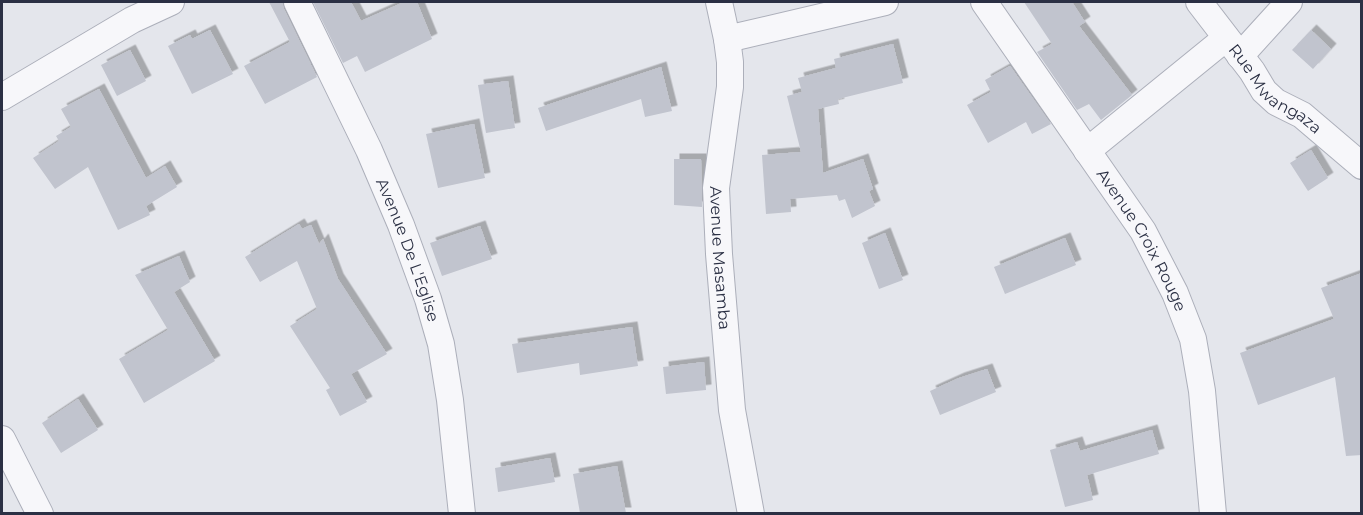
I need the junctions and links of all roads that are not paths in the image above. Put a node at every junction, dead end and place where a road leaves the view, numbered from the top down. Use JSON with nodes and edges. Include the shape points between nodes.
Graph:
{"nodes":[{"id":1,"x":171,"y":2,"type":"edge"},
{"id":2,"x":297,"y":2,"type":"edge"},
{"id":3,"x":719,"y":2,"type":"edge"},
{"id":4,"x":885,"y":2,"type":"edge"},
{"id":5,"x":984,"y":2,"type":"edge"},
{"id":6,"x":1199,"y":2,"type":"edge"},
{"id":7,"x":1289,"y":2,"type":"edge"},
{"id":8,"x":727,"y":39,"type":"junction"},
{"id":9,"x":1233,"y":47,"type":"junction"},
{"id":10,"x":2,"y":97,"type":"edge"},
{"id":11,"x":1087,"y":151,"type":"junction"},
{"id":12,"x":1362,"y":166,"type":"edge"},
{"id":13,"x":2,"y":439,"type":"edge"},
{"id":14,"x":40,"y":513,"type":"edge"},
{"id":15,"x":462,"y":513,"type":"edge"},
{"id":16,"x":751,"y":513,"type":"edge"},
{"id":17,"x":1213,"y":513,"type":"edge"}],
"edges":[{"from":1,"to":10,"type":"street","via":[[132,20]]},
{"from":2,"to":15,"type":"street","name":"Avenue De L'Eglise","via":[[369,150],[428,299],[441,344],[450,400]]},
{"from":3,"to":8,"type":"street","name":"Avenue Masamba"},
{"from":4,"to":8,"type":"street"},
{"from":5,"to":11,"type":"street","name":"Avenue Croix Rouge"},
{"from":6,"to":9,"type":"street","name":"Rue Mwangaza"},
{"from":7,"to":9,"type":"street"},
{"from":8,"to":16,"type":"street","name":"Avenue Masamba","via":[[730,87],[716,188],[717,221],[732,410]]},
{"from":9,"to":11,"type":"street"},
{"from":9,"to":12,"type":"street","name":"Rue Mwangaza","via":[[1264,91],[1302,115]]},
{"from":11,"to":17,"type":"street","name":"Avenue Croix Rouge","via":[[1143,231],[1193,339],[1202,391]]},
{"from":13,"to":14,"type":"street"}]}
